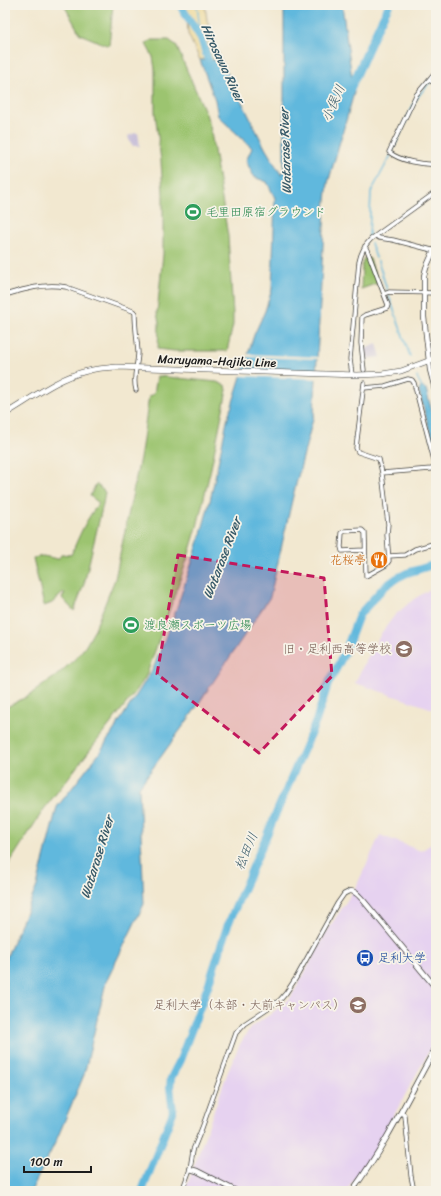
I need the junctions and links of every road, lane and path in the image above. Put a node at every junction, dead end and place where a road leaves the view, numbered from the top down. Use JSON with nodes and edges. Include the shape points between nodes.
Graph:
{"nodes":[{"id":1,"x":436,"y":71,"type":"edge"},
{"id":2,"x":430,"y":81,"type":"junction"},
{"id":3,"x":436,"y":84,"type":"edge"},
{"id":4,"x":436,"y":164,"type":"edge"},
{"id":5,"x":436,"y":192,"type":"edge"},
{"id":6,"x":376,"y":236,"type":"junction"},
{"id":7,"x":365,"y":246,"type":"junction"},
{"id":8,"x":435,"y":249,"type":"edge"},
{"id":9,"x":424,"y":293,"type":"junction"},
{"id":10,"x":436,"y":293,"type":"edge"},
{"id":11,"x":5,"y":294,"type":"edge"},
{"id":12,"x":384,"y":294,"type":"junction"},
{"id":13,"x":436,"y":358,"type":"edge"},
{"id":14,"x":429,"y":361,"type":"junction"},
{"id":15,"x":135,"y":368,"type":"junction"},
{"id":16,"x":364,"y":370,"type":"dead end"},
{"id":17,"x":352,"y":375,"type":"junction"},
{"id":18,"x":364,"y":383,"type":"dead end"},
{"id":19,"x":364,"y":388,"type":"junction"},
{"id":20,"x":136,"y":390,"type":"dead end"},
{"id":21,"x":436,"y":393,"type":"edge"},
{"id":22,"x":5,"y":414,"type":"edge"},
{"id":23,"x":436,"y":468,"type":"edge"},
{"id":24,"x":382,"y":473,"type":"junction"},
{"id":25,"x":436,"y":543,"type":"edge"},
{"id":26,"x":365,"y":550,"type":"junction"},
{"id":27,"x":389,"y":556,"type":"junction"},
{"id":28,"x":350,"y":891,"type":"joint"},
{"id":29,"x":436,"y":988,"type":"edge"},
{"id":30,"x":436,"y":1047,"type":"edge"},
{"id":31,"x":401,"y":1111,"type":"junction"},
{"id":32,"x":190,"y":1169,"type":"junction"},
{"id":33,"x":182,"y":1191,"type":"edge"},
{"id":34,"x":236,"y":1191,"type":"edge"},
{"id":35,"x":352,"y":1191,"type":"edge"},
{"id":36,"x":414,"y":1191,"type":"edge"}],
"edges":[{"from":1,"to":2,"type":"street"},
{"from":2,"to":3,"type":"street"},
{"from":2,"to":4,"type":"street","via":[[411,103],[389,152],[412,162]]},
{"from":5,"to":6,"type":"street"},
{"from":6,"to":7,"type":"street"},
{"from":6,"to":8,"type":"street"},
{"from":7,"to":12,"type":"street"},
{"from":7,"to":17,"type":"street","via":[[359,262],[350,359]]},
{"from":8,"to":9,"type":"street","via":[[426,268]]},
{"from":9,"to":10,"type":"street"},
{"from":9,"to":12,"type":"street"},
{"from":9,"to":14,"type":"street"},
{"from":11,"to":15,"type":"street","via":[[55,285],[133,311],[138,353]]},
{"from":12,"to":16,"type":"street","via":[[387,308],[362,317]]},
{"from":13,"to":14,"type":"main road","name":"Maruyama-Hajika Line"},
{"from":14,"to":17,"type":"main road","name":"Maruyama-Hajika Line","via":[[401,371]]},
{"from":14,"to":21,"type":"street"},
{"from":15,"to":17,"type":"main road","name":"Maruyama-Hajika Line"},
{"from":15,"to":20,"type":"street"},
{"from":15,"to":22,"type":"main road","name":"Maruyama-Hajika Line","via":[[104,368],[79,373]]},
{"from":18,"to":19,"type":"street"},
{"from":19,"to":23,"type":"street","via":[[385,386],[408,379],[414,382]]},
{"from":19,"to":24,"type":"street","via":[[356,448],[358,452],[379,459]]},
{"from":23,"to":24,"type":"street"},
{"from":24,"to":27,"type":"street"},
{"from":25,"to":27,"type":"street","via":[[405,555]]},
{"from":26,"to":26,"type":"street","via":[[365,532],[362,530],[342,533],[342,551]]},
{"from":26,"to":27,"type":"street","via":[[366,576],[386,565]]},
{"from":28,"to":29,"type":"street","via":[[363,900]]},
{"from":28,"to":32,"type":"street","via":[[344,894],[337,904],[286,993],[280,1000],[244,1024],[236,1033],[193,1150]]},
{"from":30,"to":31,"type":"street"},
{"from":31,"to":35,"type":"street","via":[[374,1160]]},
{"from":31,"to":36,"type":"street","via":[[405,1116],[410,1176]]},
{"from":32,"to":33,"type":"street"},
{"from":32,"to":34,"type":"street"}]}
